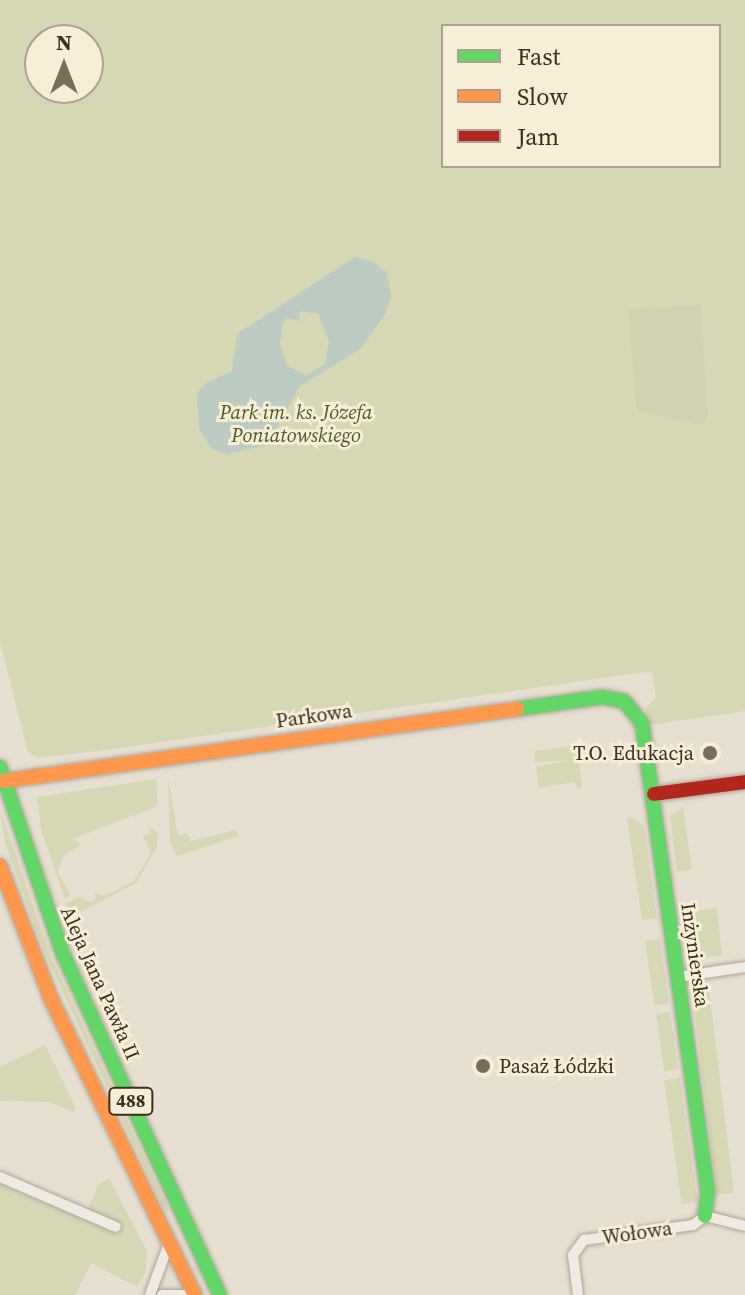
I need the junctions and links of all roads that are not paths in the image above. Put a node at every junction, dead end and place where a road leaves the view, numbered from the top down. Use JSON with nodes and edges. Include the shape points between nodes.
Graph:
{"nodes":[{"id":1,"x":628,"y":704,"type":"joint"},
{"id":2,"x":2,"y":774,"type":"edge"},
{"id":3,"x":745,"y":782,"type":"edge"},
{"id":4,"x":654,"y":794,"type":"junction"},
{"id":5,"x":0,"y":866,"type":"edge"},
{"id":6,"x":745,"y":967,"type":"edge"},
{"id":7,"x":678,"y":977,"type":"junction"},
{"id":8,"x":0,"y":1177,"type":"edge"},
{"id":9,"x":705,"y":1216,"type":"junction"},
{"id":10,"x":745,"y":1226,"type":"edge"},
{"id":11,"x":116,"y":1227,"type":"dead end"},
{"id":12,"x":169,"y":1241,"type":"junction"},
{"id":13,"x":150,"y":1295,"type":"edge"},
{"id":14,"x":162,"y":1295,"type":"edge"},
{"id":15,"x":186,"y":1295,"type":"edge"},
{"id":16,"x":195,"y":1295,"type":"edge"},
{"id":17,"x":220,"y":1295,"type":"edge"},
{"id":18,"x":578,"y":1295,"type":"edge"}],
"edges":[{"from":1,"to":2,"type":"street","name":"Parkowa","via":[[602,697]]},
{"from":1,"to":4,"type":"street","name":"Inżynierska","via":[[642,723]]},
{"from":2,"to":17,"type":"street","name":"Aleja Jana Pawła II","number":"488","via":[[63,954]]},
{"from":3,"to":4,"type":"street"},
{"from":4,"to":7,"type":"street","name":"Inżynierska"},
{"from":5,"to":12,"type":"street","number":"488","via":[[51,999]]},
{"from":6,"to":7,"type":"street"},
{"from":7,"to":9,"type":"street","name":"Inżynierska","via":[[708,1190]]},
{"from":8,"to":11,"type":"street"},
{"from":9,"to":10,"type":"street"},
{"from":9,"to":18,"type":"street","name":"Wołowa","via":[[693,1225],[584,1240],[574,1246]]},
{"from":12,"to":13,"type":"street"},
{"from":12,"to":16,"type":"street","number":"488"},
{"from":14,"to":15,"type":"street"}]}
